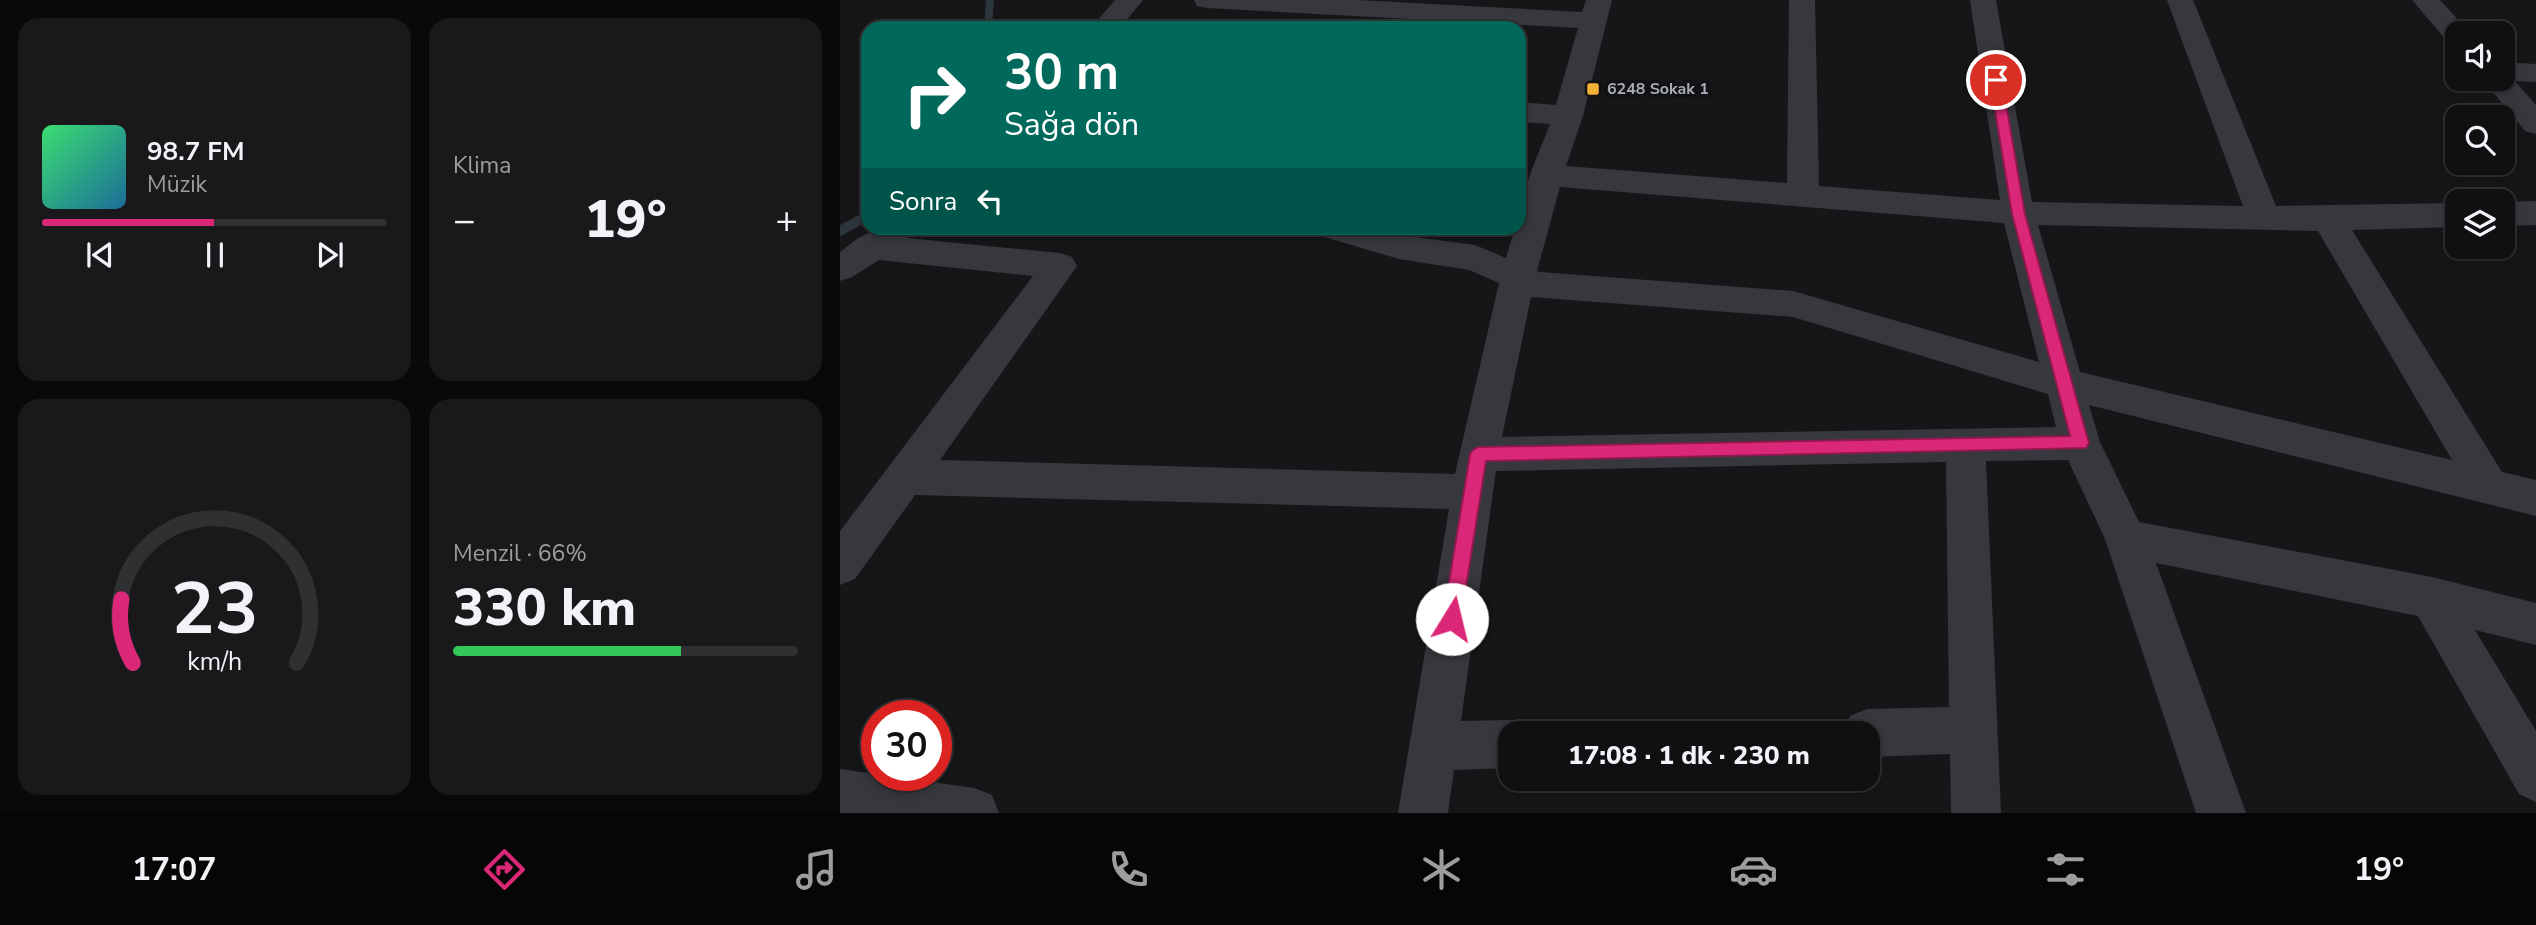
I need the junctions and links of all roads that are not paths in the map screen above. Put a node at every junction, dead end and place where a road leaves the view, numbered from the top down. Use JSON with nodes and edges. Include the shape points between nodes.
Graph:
{"nodes":[{"id":1,"x":1130,"y":0,"type":"edge"},
{"id":2,"x":1208,"y":0,"type":"edge"},
{"id":3,"x":1802,"y":0,"type":"edge"},
{"id":4,"x":1983,"y":0,"type":"edge"},
{"id":5,"x":2180,"y":0,"type":"edge"},
{"id":6,"x":2425,"y":0,"type":"edge"},
{"id":7,"x":1596,"y":10,"type":"edge"},
{"id":8,"x":1111,"y":21,"type":"edge"},
{"id":9,"x":2445,"y":22,"type":"edge"},
{"id":10,"x":2515,"y":72,"type":"edge"},
{"id":11,"x":2536,"y":73,"type":"edge"},
{"id":12,"x":2507,"y":91,"type":"edge"},
{"id":13,"x":1526,"y":113,"type":"edge"},
{"id":14,"x":1568,"y":116,"type":"junction"},
{"id":15,"x":2536,"y":124,"type":"edge"},
{"id":16,"x":1547,"y":175,"type":"junction"},
{"id":17,"x":1803,"y":194,"type":"junction"},
{"id":18,"x":2536,"y":213,"type":"edge"},
{"id":19,"x":2018,"y":214,"type":"junction"},
{"id":20,"x":2515,"y":214,"type":"edge"},
{"id":21,"x":2445,"y":215,"type":"edge"},
{"id":22,"x":2265,"y":219,"type":"junction"},
{"id":23,"x":2328,"y":219,"type":"junction"},
{"id":24,"x":894,"y":235,"type":"edge"},
{"id":25,"x":1357,"y":235,"type":"edge"},
{"id":26,"x":870,"y":247,"type":"junction"},
{"id":27,"x":840,"y":268,"type":"edge"},
{"id":28,"x":1518,"y":277,"type":"junction"},
{"id":29,"x":2064,"y":384,"type":"junction"},
{"id":30,"x":2080,"y":443,"type":"junction"},
{"id":31,"x":1965,"y":444,"type":"junction"},
{"id":32,"x":1475,"y":473,"type":"junction"},
{"id":33,"x":906,"y":477,"type":"junction"},
{"id":34,"x":2489,"y":487,"type":"junction"},
{"id":35,"x":2536,"y":498,"type":"edge"},
{"id":36,"x":2126,"y":538,"type":"junction"},
{"id":37,"x":840,"y":565,"type":"edge"},
{"id":38,"x":2432,"y":598,"type":"junction"},
{"id":39,"x":2536,"y":624,"type":"edge"},
{"id":40,"x":1972,"y":730,"type":"junction"},
{"id":41,"x":1880,"y":733,"type":"edge"},
{"id":42,"x":1498,"y":744,"type":"edge"},
{"id":43,"x":1433,"y":746,"type":"junction"},
{"id":44,"x":2536,"y":777,"type":"edge"},
{"id":45,"x":840,"y":794,"type":"edge"},
{"id":46,"x":974,"y":813,"type":"edge"},
{"id":47,"x":1423,"y":813,"type":"edge"},
{"id":48,"x":1976,"y":813,"type":"edge"},
{"id":49,"x":2221,"y":813,"type":"edge"}],
"edges":[{"from":1,"to":8,"type":"street"},
{"from":2,"to":7,"type":"street"},
{"from":3,"to":17,"type":"street"},
{"from":4,"to":19,"type":"street"},
{"from":5,"to":22,"type":"street"},
{"from":6,"to":9,"type":"street"},
{"from":7,"to":14,"type":"street"},
{"from":10,"to":11,"type":"street"},
{"from":12,"to":15,"type":"street"},
{"from":13,"to":14,"type":"street"},
{"from":14,"to":16,"type":"street"},
{"from":16,"to":17,"type":"street"},
{"from":16,"to":28,"type":"street"},
{"from":17,"to":19,"type":"street"},
{"from":18,"to":20,"type":"street"},
{"from":19,"to":22,"type":"street"},
{"from":19,"to":29,"type":"street"},
{"from":21,"to":23,"type":"street"},
{"from":22,"to":23,"type":"street"},
{"from":23,"to":34,"type":"street"},
{"from":24,"to":26,"type":"street"},
{"from":25,"to":28,"type":"street","via":[[1399,247],[1475,258]]},
{"from":26,"to":27,"type":"street"},
{"from":26,"to":33,"type":"street","via":[[1060,265]]},
{"from":28,"to":29,"type":"street","via":[[1536,285],[1793,304]]},
{"from":28,"to":32,"type":"street"},
{"from":29,"to":30,"type":"street"},
{"from":29,"to":34,"type":"street"},
{"from":30,"to":31,"type":"street"},
{"from":30,"to":36,"type":"street"},
{"from":31,"to":32,"type":"street"},
{"from":31,"to":40,"type":"street"},
{"from":32,"to":33,"type":"street"},
{"from":32,"to":43,"type":"street"},
{"from":33,"to":37,"type":"street"},
{"from":34,"to":35,"type":"street"},
{"from":36,"to":38,"type":"street"},
{"from":36,"to":49,"type":"street"},
{"from":38,"to":39,"type":"street"},
{"from":38,"to":44,"type":"street"},
{"from":40,"to":41,"type":"street"},
{"from":40,"to":48,"type":"street"},
{"from":42,"to":43,"type":"street"},
{"from":43,"to":47,"type":"street"},
{"from":45,"to":46,"type":"street"}]}
